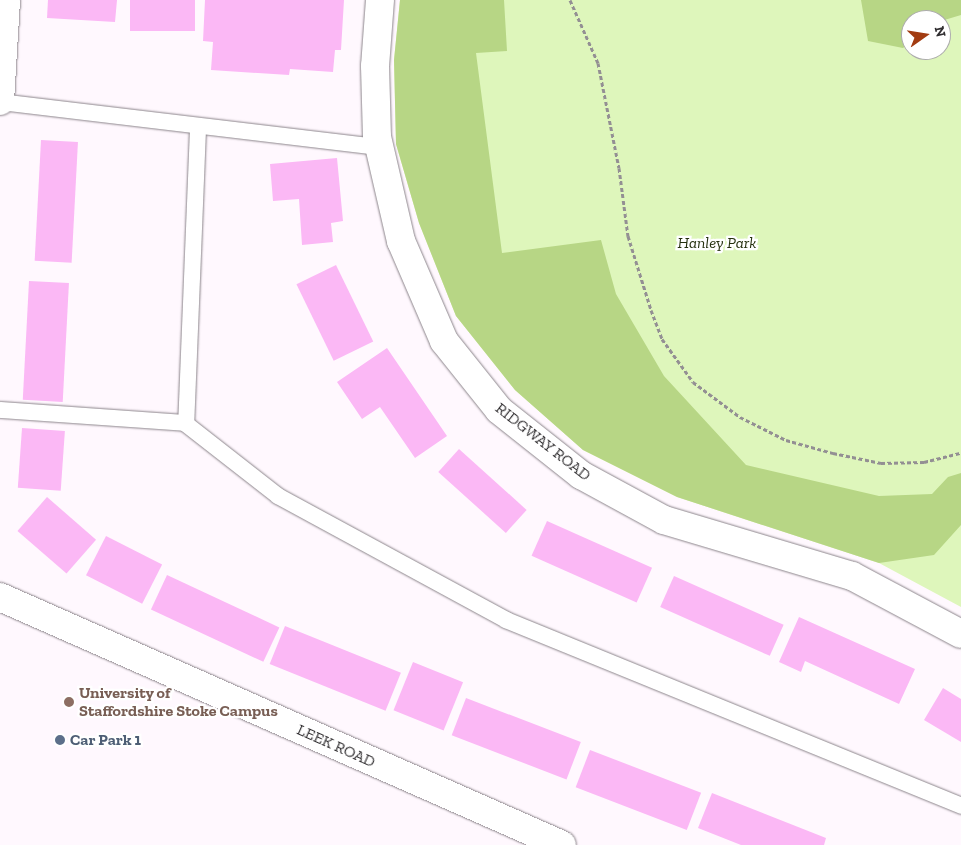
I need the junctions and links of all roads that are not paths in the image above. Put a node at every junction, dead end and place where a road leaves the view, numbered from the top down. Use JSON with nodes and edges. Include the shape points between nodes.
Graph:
{"nodes":[{"id":1,"x":6,"y":0,"type":"edge"},
{"id":2,"x":380,"y":0,"type":"edge"},
{"id":3,"x":0,"y":102,"type":"edge"},
{"id":4,"x":198,"y":129,"type":"junction"},
{"id":5,"x":379,"y":147,"type":"junction"},
{"id":6,"x":0,"y":410,"type":"edge"},
{"id":7,"x":184,"y":423,"type":"junction"},
{"id":8,"x":0,"y":597,"type":"edge"},
{"id":9,"x":961,"y":634,"type":"edge"},
{"id":10,"x":961,"y":806,"type":"edge"},
{"id":11,"x":562,"y":845,"type":"edge"}],
"edges":[{"from":1,"to":3,"type":"main road"},
{"from":2,"to":5,"type":"main road","name":"RIDGWAY ROAD","via":[[375,66]]},
{"from":3,"to":4,"type":"lane"},
{"from":4,"to":5,"type":"lane"},
{"from":4,"to":7,"type":"lane"},
{"from":5,"to":9,"type":"main road","name":"RIDGWAY ROAD","via":[[401,241],[444,341],[499,410],[580,475],[664,520],[852,576]]},
{"from":6,"to":7,"type":"lane"},
{"from":7,"to":10,"type":"lane","via":[[278,496],[506,620]]},
{"from":8,"to":11,"type":"main road","name":"LEEK ROAD"}]}
